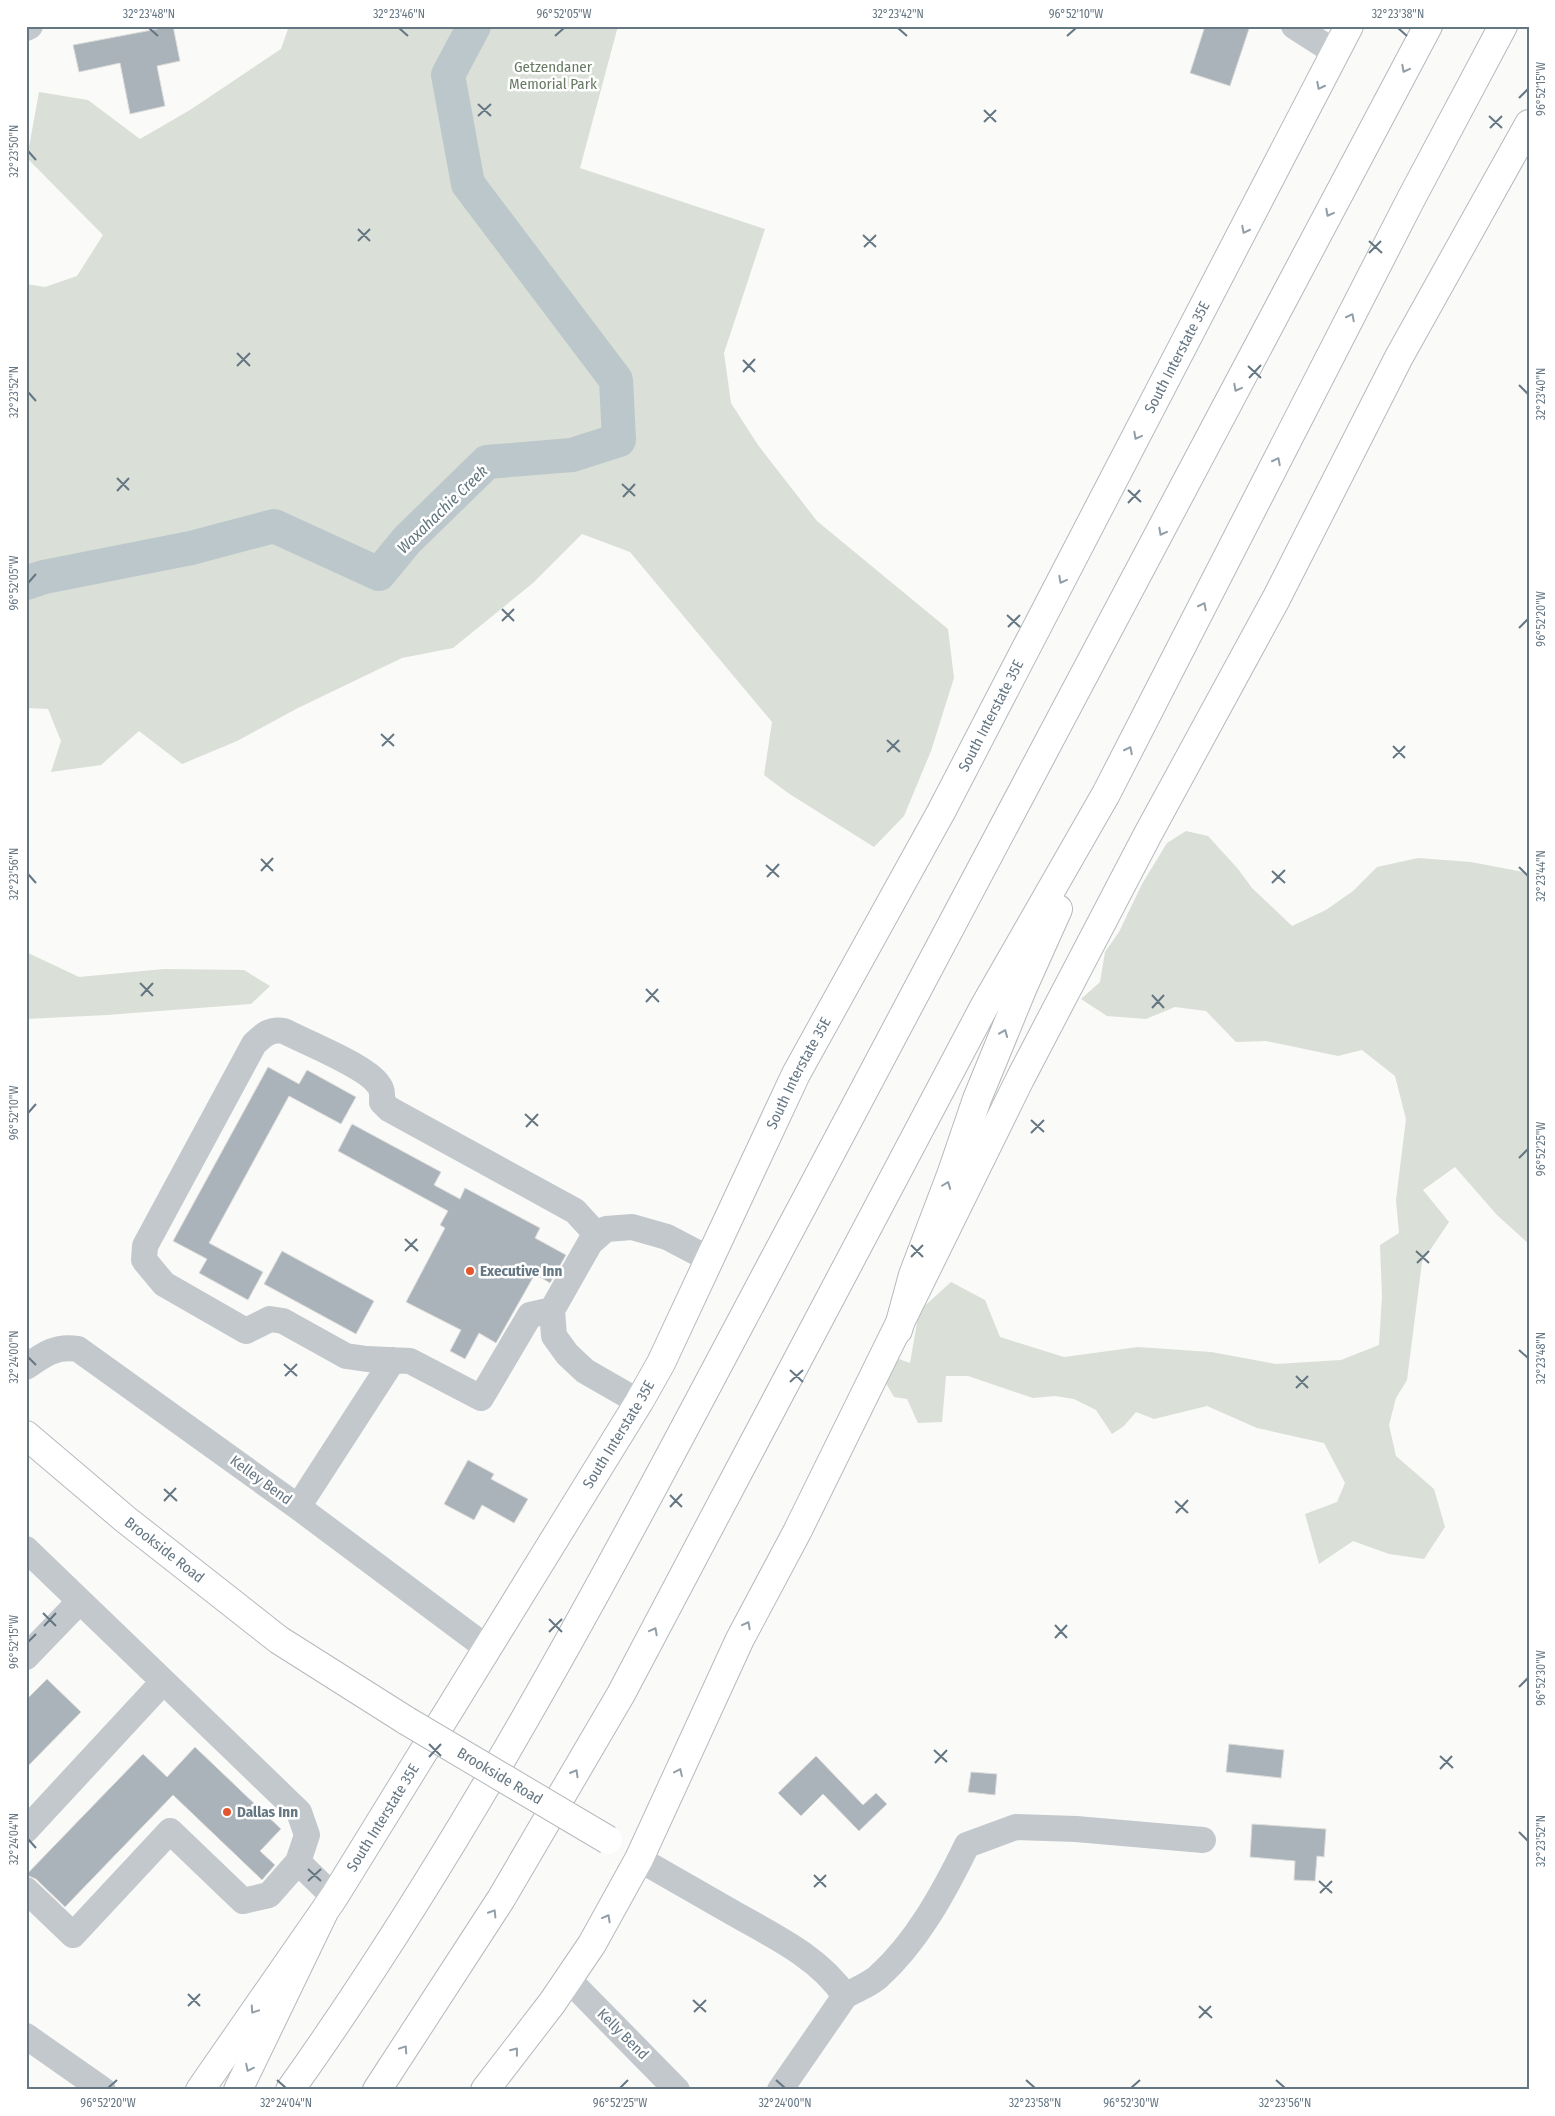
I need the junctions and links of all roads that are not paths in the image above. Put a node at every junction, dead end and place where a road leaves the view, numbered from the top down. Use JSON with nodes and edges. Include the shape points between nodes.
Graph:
{"nodes":[{"id":1,"x":30,"y":26,"type":"edge"},
{"id":2,"x":1349,"y":26,"type":"edge"},
{"id":3,"x":1428,"y":26,"type":"edge"},
{"id":4,"x":1503,"y":26,"type":"edge"},
{"id":5,"x":26,"y":28,"type":"edge"},
{"id":6,"x":1299,"y":29,"type":"edge"},
{"id":7,"x":1336,"y":53,"type":"junction"},
{"id":8,"x":1529,"y":124,"type":"edge"},
{"id":9,"x":1106,"y":794,"type":"junction"},
{"id":10,"x":598,"y":1236,"type":"junction"},
{"id":11,"x":709,"y":1259,"type":"junction"},
{"id":12,"x":552,"y":1310,"type":"junction"},
{"id":13,"x":898,"y":1330,"type":"junction"},
{"id":14,"x":393,"y":1360,"type":"junction"},
{"id":15,"x":26,"y":1367,"type":"edge"},
{"id":16,"x":639,"y":1402,"type":"junction"},
{"id":17,"x":26,"y":1435,"type":"edge"},
{"id":18,"x":298,"y":1507,"type":"junction"},
{"id":19,"x":26,"y":1549,"type":"edge"},
{"id":20,"x":80,"y":1601,"type":"junction"},
{"id":21,"x":488,"y":1648,"type":"junction"},
{"id":22,"x":26,"y":1657,"type":"edge"},
{"id":23,"x":163,"y":1682,"type":"junction"},
{"id":24,"x":26,"y":1830,"type":"edge"},
{"id":25,"x":1203,"y":1840,"type":"dead end"},
{"id":26,"x":639,"y":1859,"type":"junction"},
{"id":27,"x":298,"y":1862,"type":"junction"},
{"id":28,"x":26,"y":1890,"type":"edge"},
{"id":29,"x":329,"y":1905,"type":"junction"},
{"id":30,"x":568,"y":1979,"type":"junction"},
{"id":31,"x":845,"y":1996,"type":"junction"},
{"id":32,"x":26,"y":2036,"type":"edge"},
{"id":33,"x":103,"y":2090,"type":"edge"},
{"id":34,"x":200,"y":2090,"type":"edge"},
{"id":35,"x":238,"y":2090,"type":"edge"},
{"id":36,"x":290,"y":2090,"type":"edge"},
{"id":37,"x":377,"y":2090,"type":"edge"},
{"id":38,"x":485,"y":2090,"type":"edge"},
{"id":39,"x":677,"y":2090,"type":"edge"},
{"id":40,"x":780,"y":2090,"type":"edge"}],
"edges":[{"from":1,"to":5,"type":"street"},
{"from":2,"to":7,"type":"main road","name":"South Interstate 35E"},
{"from":3,"to":36,"type":"main road","one_way":true,"via":[[633,1526],[443,1858]]},
{"from":9,"to":4,"type":"main road","one_way":true},
{"from":6,"to":7,"type":"street"},
{"from":7,"to":11,"type":"main road","name":"South Interstate 35E","one_way":true,"via":[[941,812],[796,1074]]},
{"from":8,"to":13,"type":"main road","via":[[1399,356],[1276,599],[1148,834],[1020,1079]]},
{"from":13,"to":9,"type":"main road","one_way":true,"via":[[913,1275],[977,1099]]},
{"from":37,"to":9,"type":"main road","one_way":true,"via":[[501,1900],[621,1694],[984,1007]]},
{"from":10,"to":11,"type":"street","via":[[606,1229],[632,1227],[667,1237]]},
{"from":10,"to":12,"type":"street","via":[[576,1266]]},
{"from":10,"to":14,"type":"street","via":[[574,1210],[389,1109],[382,1102],[378,1082],[364,1072],[284,1031],[272,1030],[263,1035],[254,1044],[153,1228],[145,1246],[144,1260],[164,1284],[246,1331],[270,1319],[283,1321],[346,1356]]},
{"from":11,"to":16,"type":"main road","name":"South Interstate 35E","via":[[661,1363]]},
{"from":12,"to":14,"type":"street","via":[[530,1315],[481,1398],[417,1364]]},
{"from":12,"to":16,"type":"street","via":[[554,1336],[567,1354],[585,1372]]},
{"from":26,"to":13,"type":"main road","one_way":true,"via":[[740,1640]]},
{"from":14,"to":18,"type":"street"},
{"from":15,"to":18,"type":"street","name":"Kelley Bend","via":[[48,1351],[67,1347],[78,1349]]},
{"from":16,"to":21,"type":"main road","name":"South Interstate 35E"},
{"from":17,"to":26,"type":"main road","name":"Brookside Road","bridge":true,"via":[[125,1519],[279,1640],[407,1721]]},
{"from":18,"to":21,"type":"street","name":"Kelley Bend"},
{"from":19,"to":20,"type":"street"},
{"from":20,"to":22,"type":"street"},
{"from":20,"to":23,"type":"street"},
{"from":21,"to":29,"type":"main road","name":"South Interstate 35E"},
{"from":23,"to":24,"type":"street"},
{"from":23,"to":27,"type":"street","via":[[299,1812],[307,1835]]},
{"from":25,"to":31,"type":"street","via":[[1016,1827],[967,1845],[945,1891],[903,1949],[877,1978]]},
{"from":30,"to":26,"type":"main road","one_way":true,"via":[[592,1944]]},
{"from":26,"to":31,"type":"street","name":"Brookside Road","via":[[781,1941],[824,1971]]},
{"from":27,"to":28,"type":"street","via":[[269,1895],[243,1901],[170,1831],[73,1935]]},
{"from":27,"to":29,"type":"street"},
{"from":29,"to":34,"type":"main road","name":"South Interstate 35E","one_way":true},
{"from":29,"to":35,"type":"main road","one_way":true},
{"from":38,"to":30,"type":"main road","one_way":true},
{"from":30,"to":39,"type":"street","name":"Kelly Bend"},
{"from":31,"to":40,"type":"street"},
{"from":32,"to":33,"type":"street"}]}
